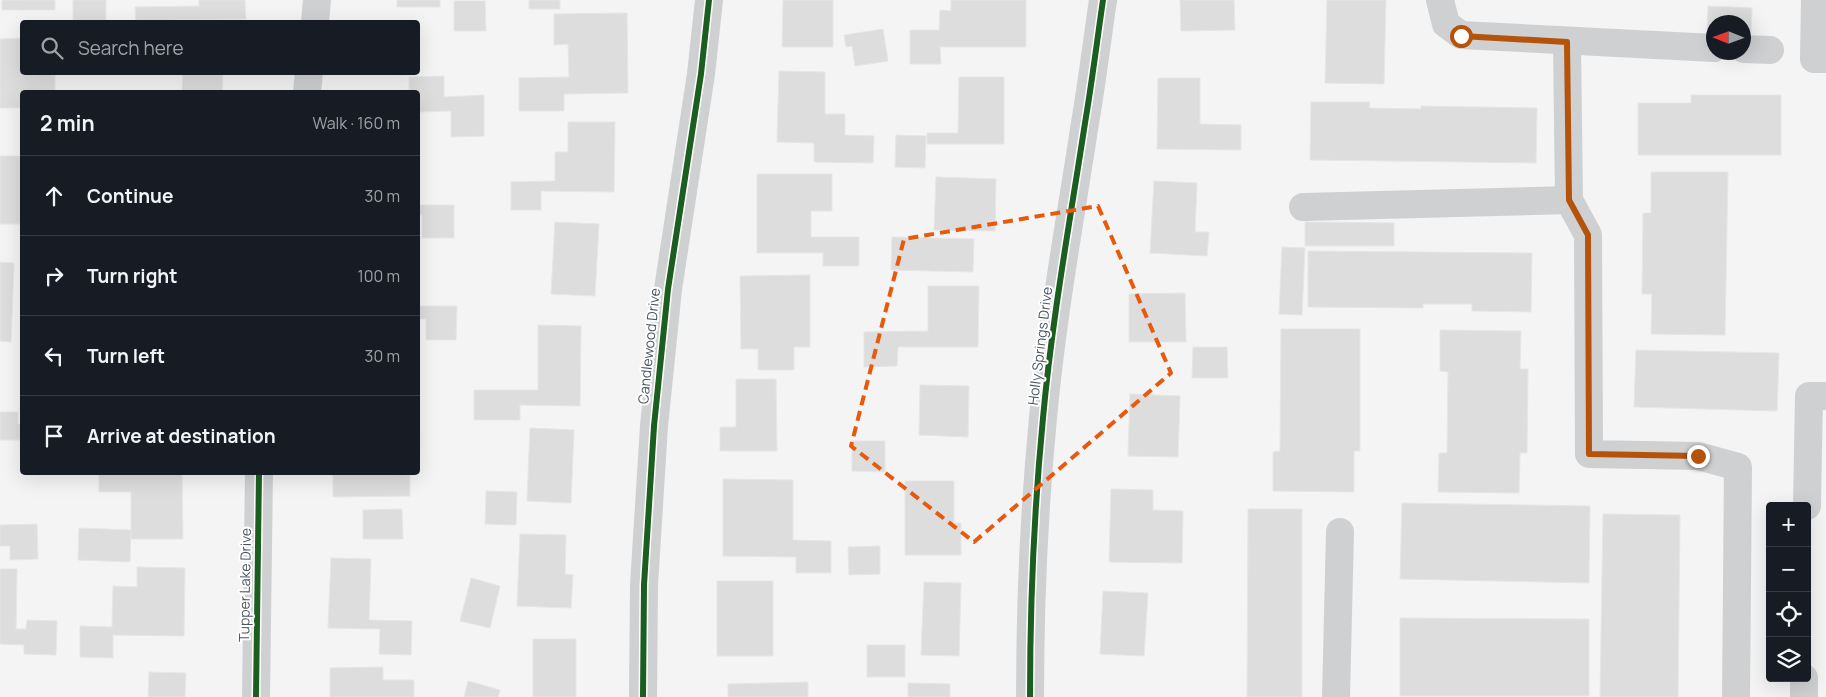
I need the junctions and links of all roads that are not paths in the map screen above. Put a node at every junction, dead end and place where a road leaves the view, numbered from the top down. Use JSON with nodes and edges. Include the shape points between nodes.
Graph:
{"nodes":[{"id":1,"x":317,"y":0,"type":"edge"},
{"id":2,"x":709,"y":0,"type":"edge"},
{"id":3,"x":1103,"y":0,"type":"edge"},
{"id":4,"x":1440,"y":0,"type":"edge"},
{"id":5,"x":1815,"y":0,"type":"edge"},
{"id":6,"x":315,"y":20,"type":"edge"},
{"id":7,"x":1567,"y":42,"type":"junction"},
{"id":8,"x":1706,"y":48,"type":"edge"},
{"id":9,"x":1826,"y":59,"type":"edge"},
{"id":10,"x":309,"y":75,"type":"edge"},
{"id":11,"x":306,"y":90,"type":"edge"},
{"id":12,"x":1569,"y":200,"type":"junction"},
{"id":13,"x":1303,"y":207,"type":"dead end"},
{"id":14,"x":1826,"y":396,"type":"edge"},
{"id":15,"x":259,"y":475,"type":"edge"},
{"id":16,"x":1807,"y":502,"type":"edge"},
{"id":17,"x":1340,"y":532,"type":"dead end"},
{"id":18,"x":1804,"y":682,"type":"edge"},
{"id":19,"x":256,"y":697,"type":"edge"},
{"id":20,"x":643,"y":697,"type":"edge"},
{"id":21,"x":1030,"y":697,"type":"edge"},
{"id":22,"x":1336,"y":697,"type":"edge"},
{"id":23,"x":1736,"y":697,"type":"edge"},
{"id":24,"x":1804,"y":697,"type":"edge"}],
"edges":[{"from":1,"to":6,"type":"street"},
{"from":2,"to":20,"type":"street","name":"Candlewood Drive","via":[[668,289],[654,426],[644,584]]},
{"from":3,"to":21,"type":"street","name":"Holly Springs Drive","via":[[1043,417],[1034,530]]},
{"from":4,"to":7,"type":"street","via":[[1446,24],[1461,36]]},
{"from":5,"to":9,"type":"street","via":[[1814,59]]},
{"from":7,"to":8,"type":"street"},
{"from":7,"to":12,"type":"street"},
{"from":10,"to":11,"type":"street"},
{"from":12,"to":13,"type":"street"},
{"from":12,"to":23,"type":"street","via":[[1588,235],[1589,454],[1698,456],[1738,467]]},
{"from":14,"to":16,"type":"street","via":[[1809,396]]},
{"from":15,"to":19,"type":"street","name":"Tupper Lake Drive"},
{"from":17,"to":22,"type":"street"},
{"from":18,"to":24,"type":"street"}]}
